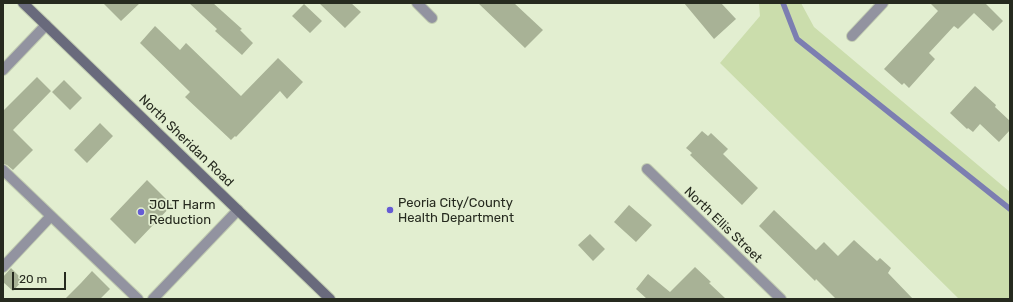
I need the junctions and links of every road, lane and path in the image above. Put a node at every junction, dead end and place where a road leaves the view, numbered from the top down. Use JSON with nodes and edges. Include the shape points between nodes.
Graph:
{"nodes":[{"id":1,"x":23,"y":3,"type":"edge"},
{"id":2,"x":417,"y":3,"type":"edge"},
{"id":3,"x":883,"y":3,"type":"edge"},
{"id":4,"x":432,"y":18,"type":"dead end"},
{"id":5,"x":46,"y":25,"type":"junction"},
{"id":6,"x":852,"y":36,"type":"dead end"},
{"id":7,"x":3,"y":70,"type":"edge"},
{"id":8,"x":647,"y":169,"type":"dead end"},
{"id":9,"x":3,"y":170,"type":"edge"},
{"id":10,"x":238,"y":210,"type":"junction"},
{"id":11,"x":51,"y":216,"type":"junction"},
{"id":12,"x":3,"y":266,"type":"edge"},
{"id":13,"x":138,"y":299,"type":"edge"},
{"id":14,"x":153,"y":299,"type":"edge"},
{"id":15,"x":330,"y":299,"type":"edge"},
{"id":16,"x":781,"y":299,"type":"edge"}],
"edges":[{"from":1,"to":5,"type":"main road","name":"North Sheridan Road"},
{"from":2,"to":4,"type":"street"},
{"from":3,"to":6,"type":"street"},
{"from":5,"to":7,"type":"street"},
{"from":5,"to":10,"type":"main road","name":"North Sheridan Road"},
{"from":8,"to":16,"type":"street","name":"North Ellis Street"},
{"from":9,"to":11,"type":"street"},
{"from":10,"to":14,"type":"street"},
{"from":10,"to":15,"type":"main road","name":"North Sheridan Road"},
{"from":11,"to":12,"type":"street"},
{"from":11,"to":13,"type":"street"}]}
